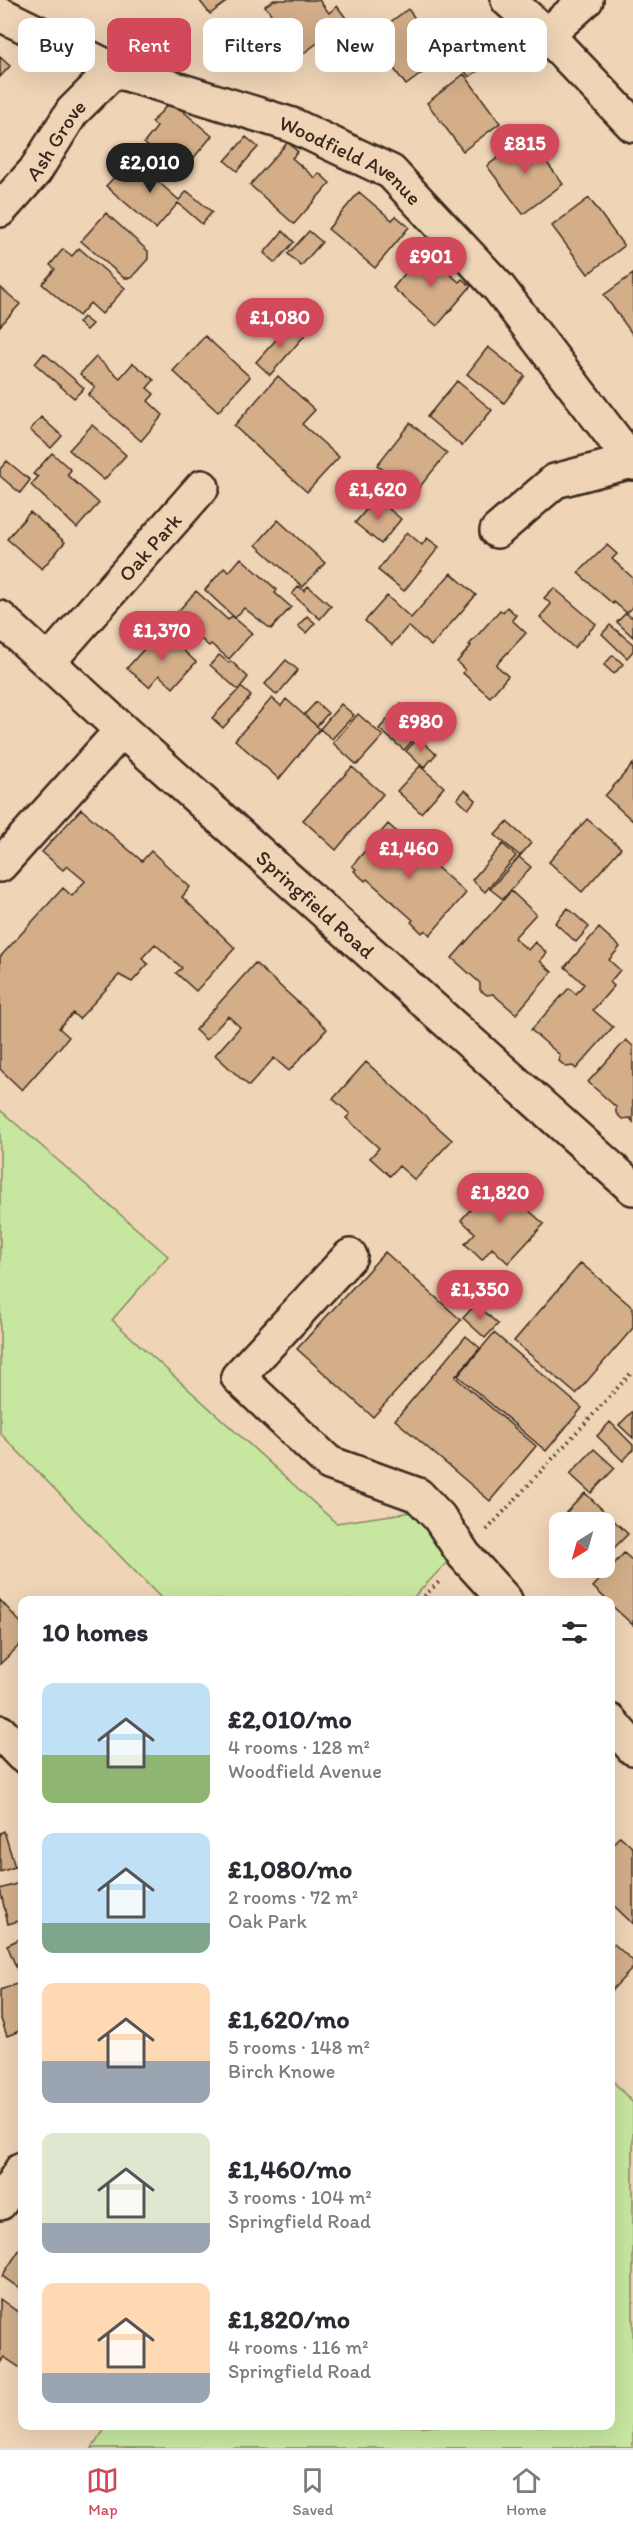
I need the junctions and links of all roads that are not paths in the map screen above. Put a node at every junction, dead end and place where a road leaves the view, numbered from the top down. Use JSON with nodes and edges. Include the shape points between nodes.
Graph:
{"nodes":[{"id":1,"x":508,"y":0,"type":"edge"},
{"id":2,"x":586,"y":0,"type":"edge"},
{"id":3,"x":0,"y":14,"type":"edge"},
{"id":4,"x":528,"y":18,"type":"edge"},
{"id":5,"x":547,"y":35,"type":"joint"},
{"id":6,"x":107,"y":67,"type":"edge"},
{"id":7,"x":112,"y":72,"type":"edge"},
{"id":8,"x":120,"y":72,"type":"edge"},
{"id":9,"x":633,"y":125,"type":"edge"},
{"id":10,"x":0,"y":210,"type":"edge"},
{"id":11,"x":632,"y":462,"type":"edge"},
{"id":12,"x":202,"y":487,"type":"dead end"},
{"id":13,"x":497,"y":531,"type":"dead end"},
{"id":14,"x":0,"y":618,"type":"edge"},
{"id":15,"x":49,"y":661,"type":"junction"},
{"id":16,"x":122,"y":730,"type":"junction"},
{"id":17,"x":0,"y":865,"type":"edge"},
{"id":18,"x":633,"y":1188,"type":"edge"},
{"id":19,"x":350,"y":1256,"type":"dead end"},
{"id":20,"x":501,"y":1596,"type":"edge"},
{"id":21,"x":615,"y":1727,"type":"edge"},
{"id":22,"x":0,"y":1732,"type":"edge"},
{"id":23,"x":633,"y":1748,"type":"edge"},
{"id":24,"x":18,"y":1751,"type":"edge"},
{"id":25,"x":18,"y":2175,"type":"edge"},
{"id":26,"x":0,"y":2203,"type":"edge"}],
"edges":[{"from":1,"to":4,"type":"street"},
{"from":2,"to":5,"type":"street"},
{"from":3,"to":6,"type":"street","name":"Woodfield Avenue"},
{"from":5,"to":9,"type":"street"},
{"from":7,"to":10,"type":"street","name":"Ash Grove","via":[[72,112],[35,171]]},
{"from":8,"to":11,"type":"street","name":"Woodfield Avenue","via":[[292,125],[391,172],[499,288]]},
{"from":11,"to":13,"type":"street","via":[[555,482]]},
{"from":12,"to":15,"type":"street","name":"Oak Park"},
{"from":14,"to":15,"type":"street","name":"Springfield Road"},
{"from":15,"to":16,"type":"street","name":"Springfield Road"},
{"from":16,"to":17,"type":"street"},
{"from":16,"to":18,"type":"street","name":"Springfield Road"},
{"from":19,"to":20,"type":"street","via":[[238,1377],[329,1463],[418,1495],[440,1516],[464,1555]]},
{"from":21,"to":23,"type":"street"},
{"from":22,"to":24,"type":"street"},
{"from":25,"to":26,"type":"street"}]}
